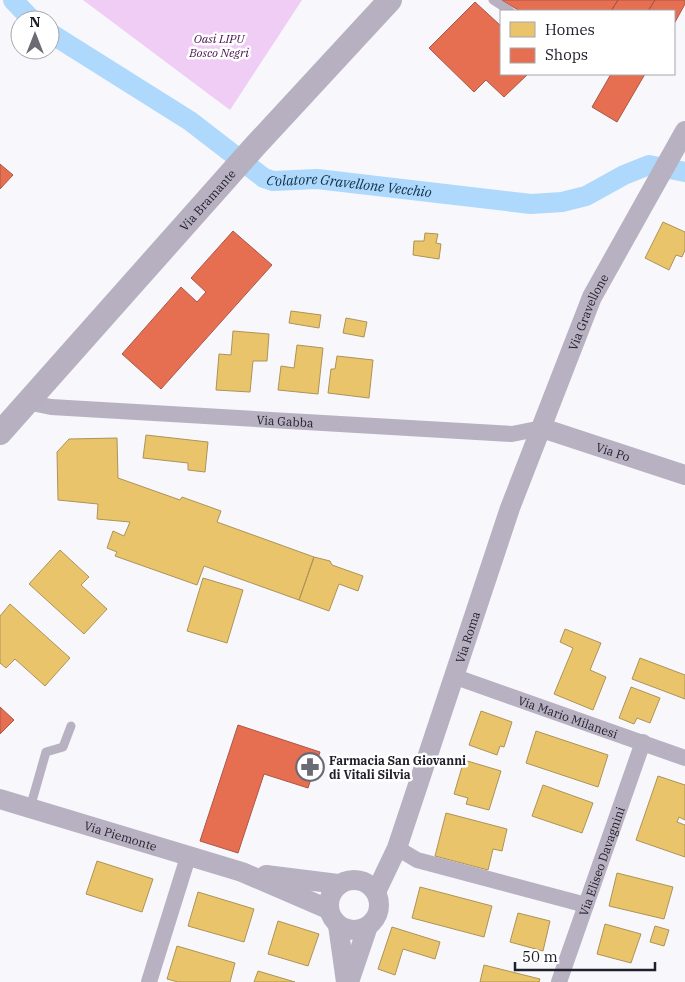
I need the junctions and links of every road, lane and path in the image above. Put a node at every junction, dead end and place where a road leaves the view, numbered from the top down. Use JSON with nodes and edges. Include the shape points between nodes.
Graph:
{"nodes":[{"id":1,"x":390,"y":0,"type":"edge"},
{"id":2,"x":493,"y":0,"type":"edge"},
{"id":3,"x":508,"y":10,"type":"edge"},
{"id":4,"x":684,"y":133,"type":"edge"},
{"id":5,"x":27,"y":402,"type":"junction"},
{"id":6,"x":2,"y":428,"type":"edge"},
{"id":7,"x":542,"y":428,"type":"junction"},
{"id":8,"x":685,"y":475,"type":"edge"},
{"id":9,"x":453,"y":676,"type":"junction"},
{"id":10,"x":71,"y":726,"type":"dead end"},
{"id":11,"x":643,"y":742,"type":"junction"},
{"id":12,"x":685,"y":758,"type":"edge"},
{"id":13,"x":0,"y":799,"type":"edge"},
{"id":14,"x":30,"y":808,"type":"junction"},
{"id":15,"x":397,"y":848,"type":"junction"},
{"id":16,"x":188,"y":857,"type":"junction"},
{"id":17,"x":242,"y":872,"type":"junction"},
{"id":18,"x":342,"y":882,"type":"junction"},
{"id":19,"x":376,"y":892,"type":"junction"},
{"id":20,"x":586,"y":905,"type":"junction"},
{"id":21,"x":333,"y":917,"type":"junction"},
{"id":22,"x":368,"y":926,"type":"junction"},
{"id":23,"x":149,"y":982,"type":"edge"},
{"id":24,"x":348,"y":982,"type":"edge"},
{"id":25,"x":559,"y":982,"type":"edge"}],
"edges":[{"from":1,"to":5,"type":"main road","name":"Via Bramante"},
{"from":2,"to":3,"type":"lane"},
{"from":4,"to":7,"type":"street","name":"Via Gravellone","via":[[592,297]]},
{"from":5,"to":6,"type":"main road","name":"Via Bramante"},
{"from":5,"to":7,"type":"street","name":"Via Gabba","via":[[51,407],[512,434]]},
{"from":7,"to":8,"type":"street","name":"Via Po"},
{"from":7,"to":9,"type":"street","name":"Via Roma","via":[[510,508]]},
{"from":9,"to":11,"type":"street","name":"Via Mario Milanesi"},
{"from":9,"to":15,"type":"street","name":"Via Roma"},
{"from":10,"to":14,"type":"lane","via":[[63,747],[46,752]]},
{"from":11,"to":12,"type":"street","name":"Via Mario Milanesi"},
{"from":11,"to":20,"type":"street","name":"Via Eliseo Davagnini"},
{"from":13,"to":14,"type":"street","name":"Via Piemonte"},
{"from":14,"to":16,"type":"street","name":"Via Piemonte"},
{"from":15,"to":18,"type":"street"},
{"from":15,"to":19,"type":"street","name":"Via Roma"},
{"from":15,"to":20,"type":"street","via":[[417,860]]},
{"from":16,"to":17,"type":"street","name":"Via Piemonte"},
{"from":16,"to":23,"type":"street"},
{"from":17,"to":18,"type":"street","name":"Via Piemonte"},
{"from":17,"to":21,"type":"street","name":"Via Piemonte"},
{"from":18,"to":19,"type":"street","via":[[363,881]]},
{"from":18,"to":21,"type":"street","via":[[330,896]]},
{"from":19,"to":22,"type":"street","via":[[378,914]]},
{"from":20,"to":25,"type":"street","name":"Via Eliseo Davagnini"},
{"from":21,"to":22,"type":"street","via":[[353,930]]},
{"from":21,"to":24,"type":"street"},
{"from":22,"to":24,"type":"street"}]}
